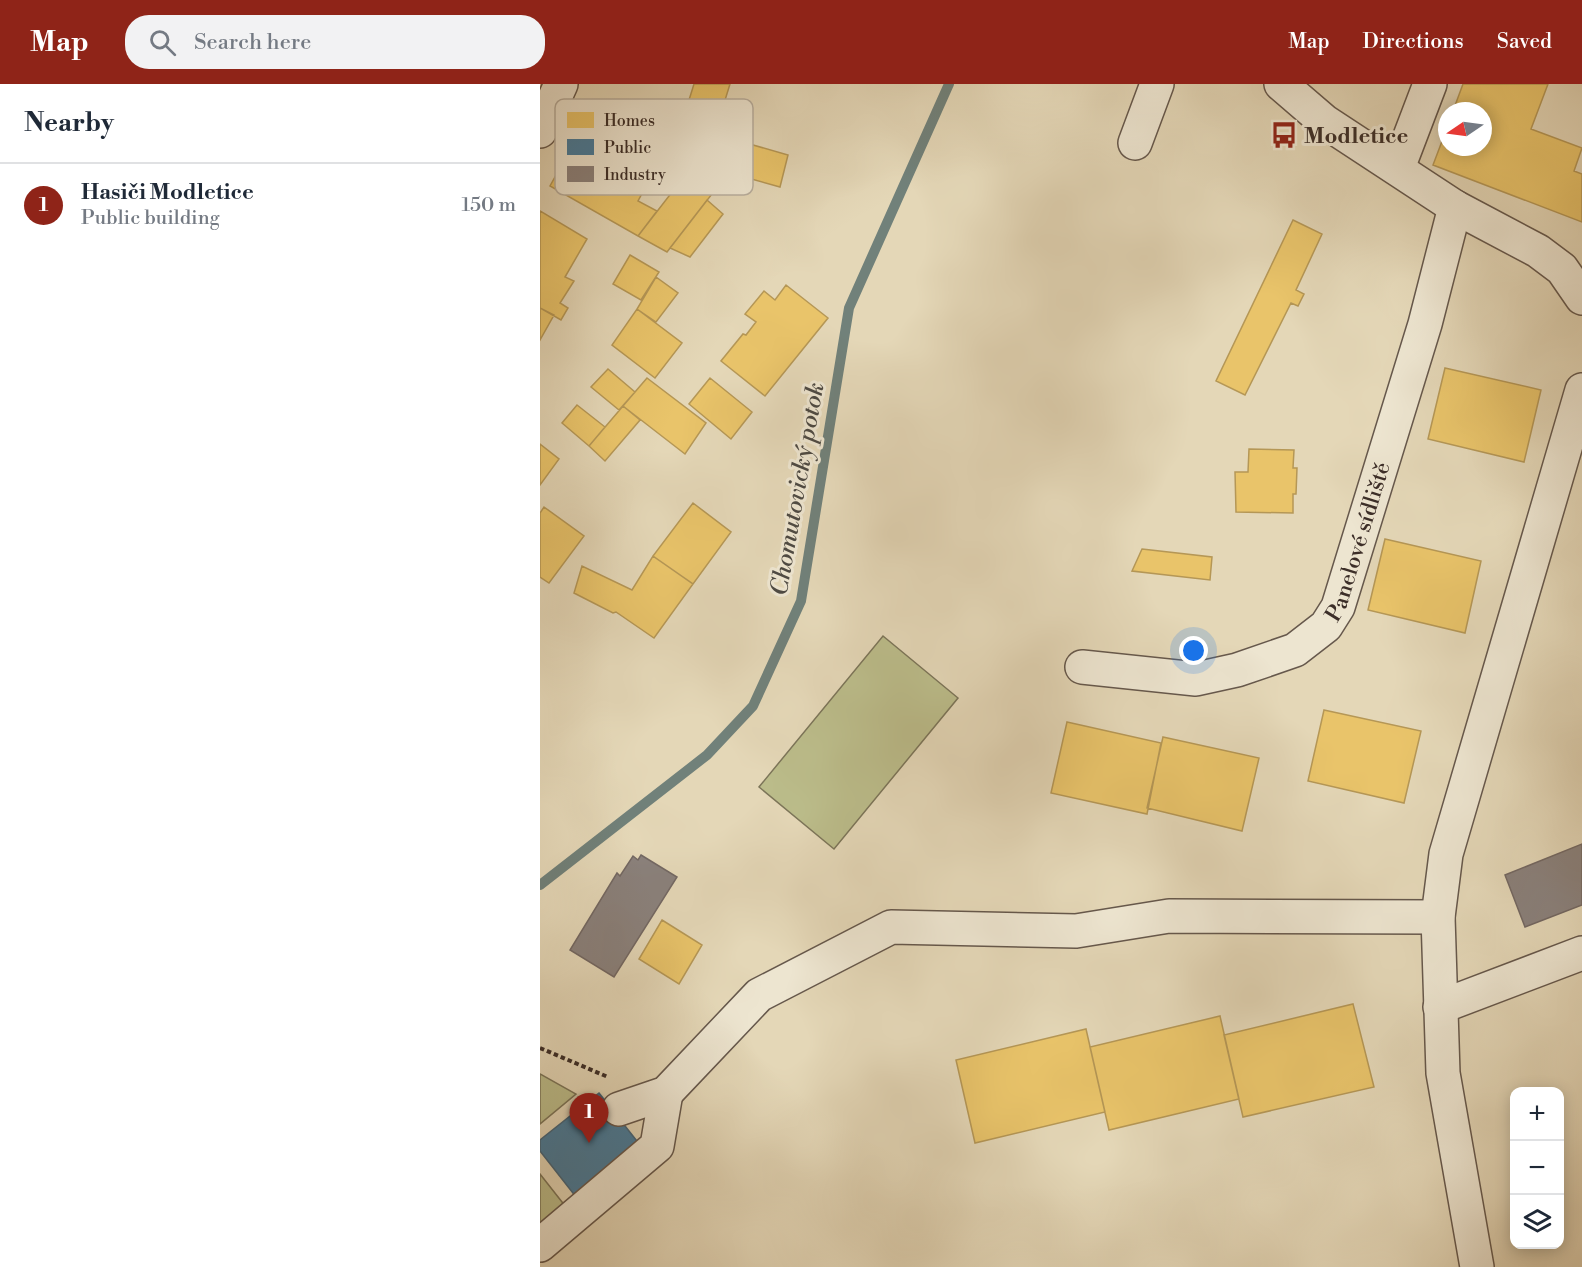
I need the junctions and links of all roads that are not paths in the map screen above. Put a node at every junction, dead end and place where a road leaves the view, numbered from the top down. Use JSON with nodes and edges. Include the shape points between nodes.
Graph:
{"nodes":[{"id":1,"x":561,"y":84,"type":"edge"},
{"id":2,"x":1157,"y":84,"type":"edge"},
{"id":3,"x":1281,"y":84,"type":"edge"},
{"id":4,"x":1430,"y":84,"type":"edge"},
{"id":5,"x":540,"y":131,"type":"edge"},
{"id":6,"x":1135,"y":143,"type":"dead end"},
{"id":7,"x":1398,"y":168,"type":"junction"},
{"id":8,"x":1455,"y":207,"type":"junction"},
{"id":9,"x":1582,"y":297,"type":"edge"},
{"id":10,"x":1582,"y":390,"type":"edge"},
{"id":11,"x":1082,"y":667,"type":"dead end"},
{"id":12,"x":1438,"y":917,"type":"junction"},
{"id":13,"x":1582,"y":953,"type":"edge"},
{"id":14,"x":1440,"y":1007,"type":"junction"},
{"id":15,"x":540,"y":1245,"type":"edge"},
{"id":16,"x":1478,"y":1267,"type":"edge"}],
"edges":[{"from":1,"to":5,"type":"street"},
{"from":2,"to":6,"type":"street"},
{"from":3,"to":7,"type":"street","via":[[1324,121]]},
{"from":4,"to":7,"type":"street"},
{"from":7,"to":8,"type":"street"},
{"from":8,"to":9,"type":"street","via":[[1538,251],[1562,269]]},
{"from":8,"to":11,"type":"street","name":"Panelové sídliště","via":[[1425,324],[1338,607],[1326,626],[1295,650],[1196,679]]},
{"from":10,"to":12,"type":"street","via":[[1446,854]]},
{"from":12,"to":14,"type":"street"},
{"from":12,"to":15,"type":"street","via":[[1169,916],[1076,932],[891,927],[759,995],[642,1101],[657,1146]]},
{"from":13,"to":14,"type":"street"},
{"from":14,"to":16,"type":"street","via":[[1443,1073]]}]}
